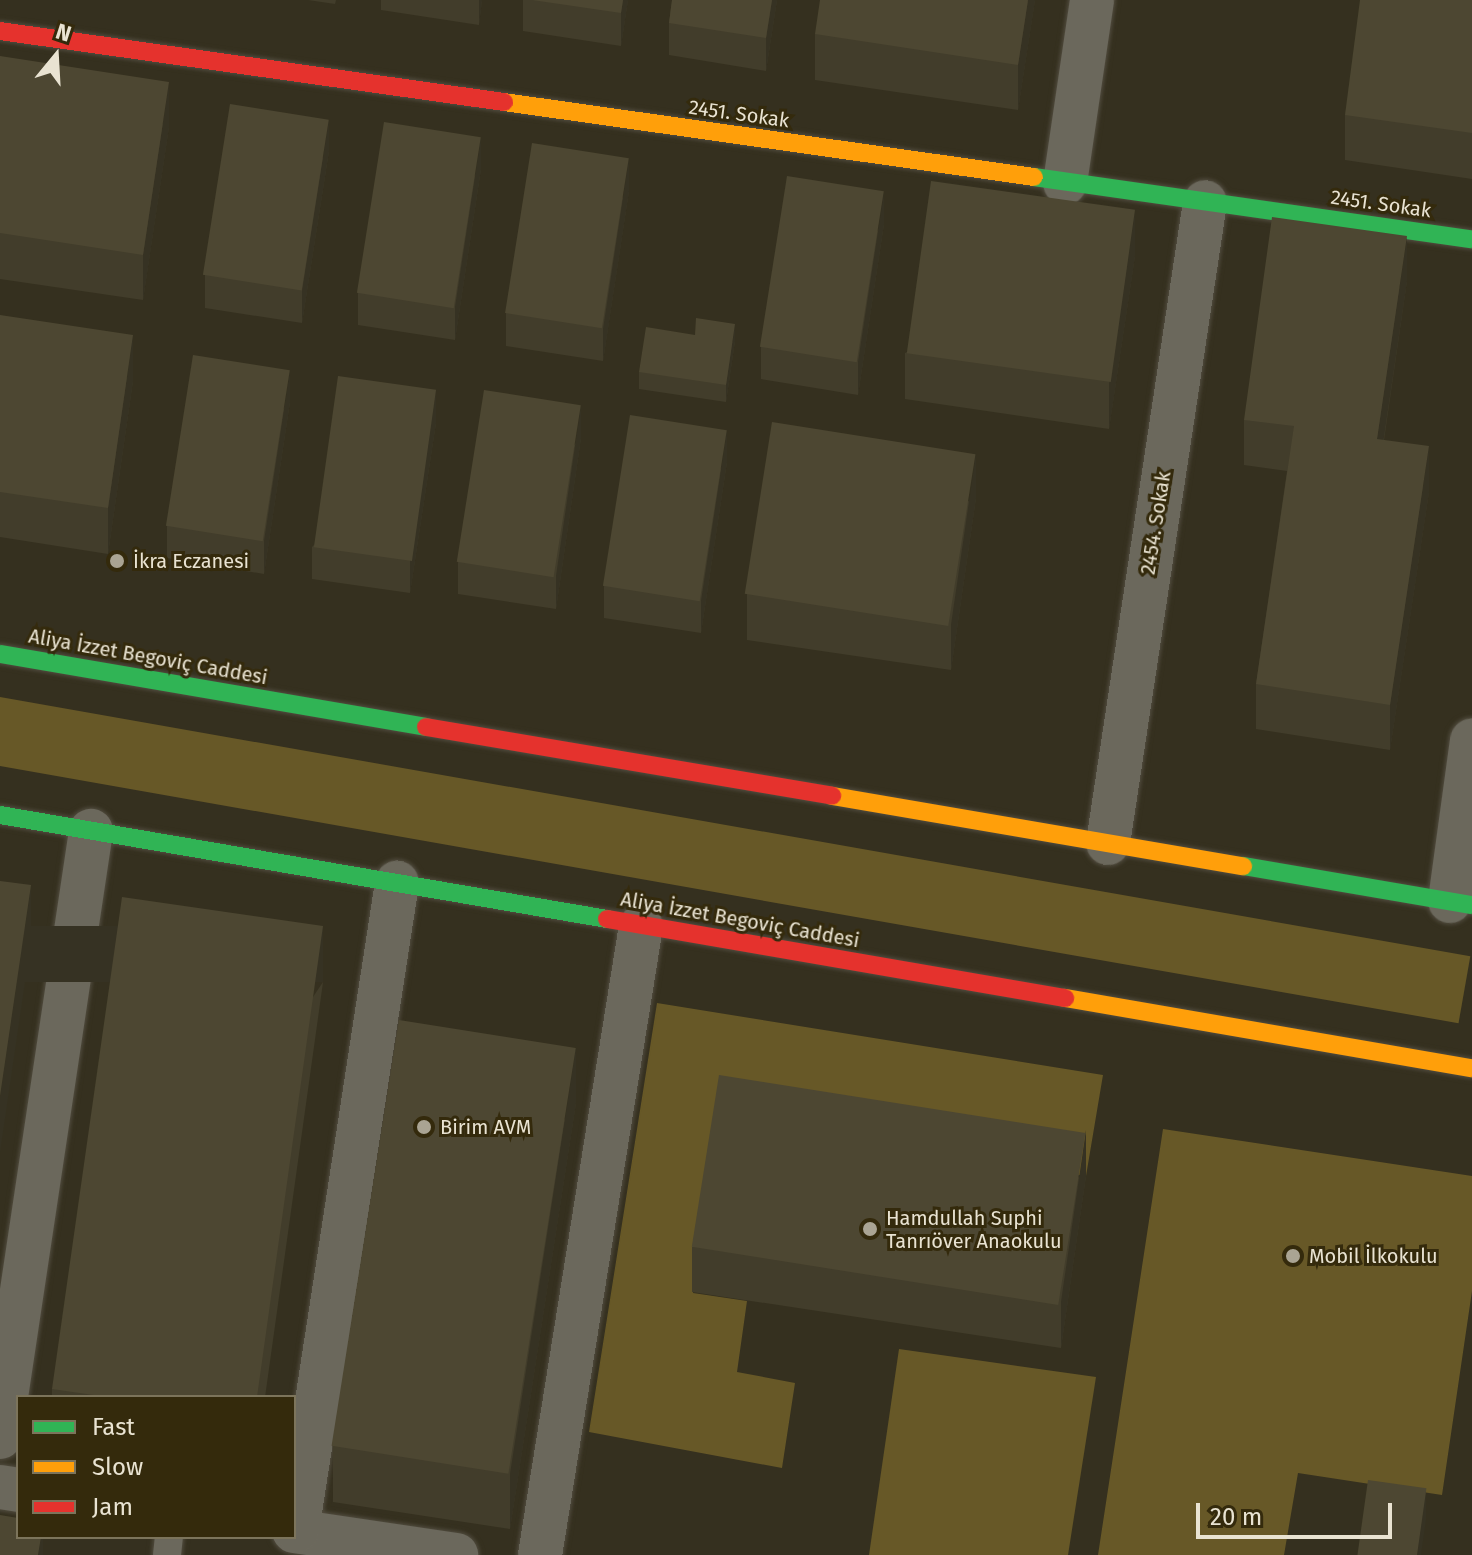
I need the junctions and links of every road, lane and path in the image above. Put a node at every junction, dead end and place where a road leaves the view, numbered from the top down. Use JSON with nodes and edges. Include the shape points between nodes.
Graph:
{"nodes":[{"id":1,"x":1092,"y":0,"type":"edge"},
{"id":2,"x":0,"y":31,"type":"edge"},
{"id":3,"x":1065,"y":183,"type":"junction"},
{"id":4,"x":1205,"y":202,"type":"junction"},
{"id":5,"x":1472,"y":239,"type":"edge"},
{"id":6,"x":0,"y":654,"type":"edge"},
{"id":7,"x":1472,"y":740,"type":"edge"},
{"id":8,"x":0,"y":815,"type":"edge"},
{"id":9,"x":91,"y":831,"type":"junction"},
{"id":10,"x":1108,"y":843,"type":"junction"},
{"id":11,"x":397,"y":883,"type":"junction"},
{"id":12,"x":1461,"y":903,"type":"edge"},
{"id":13,"x":641,"y":926,"type":"junction"},
{"id":14,"x":1472,"y":1068,"type":"edge"},
{"id":15,"x":0,"y":1437,"type":"edge"},
{"id":16,"x":296,"y":1525,"type":"edge"},
{"id":17,"x":296,"y":1531,"type":"edge"},
{"id":18,"x":456,"y":1555,"type":"edge"},
{"id":19,"x":540,"y":1555,"type":"edge"}],
"edges":[{"from":1,"to":3,"type":"street"},
{"from":2,"to":3,"type":"main road","name":"2451. Sokak"},
{"from":3,"to":4,"type":"main road","name":"2451. Sokak"},
{"from":4,"to":5,"type":"main road","name":"2451. Sokak"},
{"from":4,"to":10,"type":"street","name":"2454. Sokak"},
{"from":6,"to":10,"type":"main road","name":"Aliya İzzet Begoviç Caddesi"},
{"from":7,"to":12,"type":"street"},
{"from":8,"to":9,"type":"main road","name":"Aliya İzzet Begoviç Caddesi"},
{"from":9,"to":11,"type":"main road","name":"Aliya İzzet Begoviç Caddesi"},
{"from":9,"to":15,"type":"street"},
{"from":10,"to":12,"type":"main road","name":"Aliya İzzet Begoviç Caddesi"},
{"from":11,"to":13,"type":"main road","name":"Aliya İzzet Begoviç Caddesi"},
{"from":11,"to":16,"type":"street"},
{"from":13,"to":14,"type":"main road","name":"Aliya İzzet Begoviç Caddesi"},
{"from":13,"to":19,"type":"street"},
{"from":17,"to":18,"type":"street"}]}
